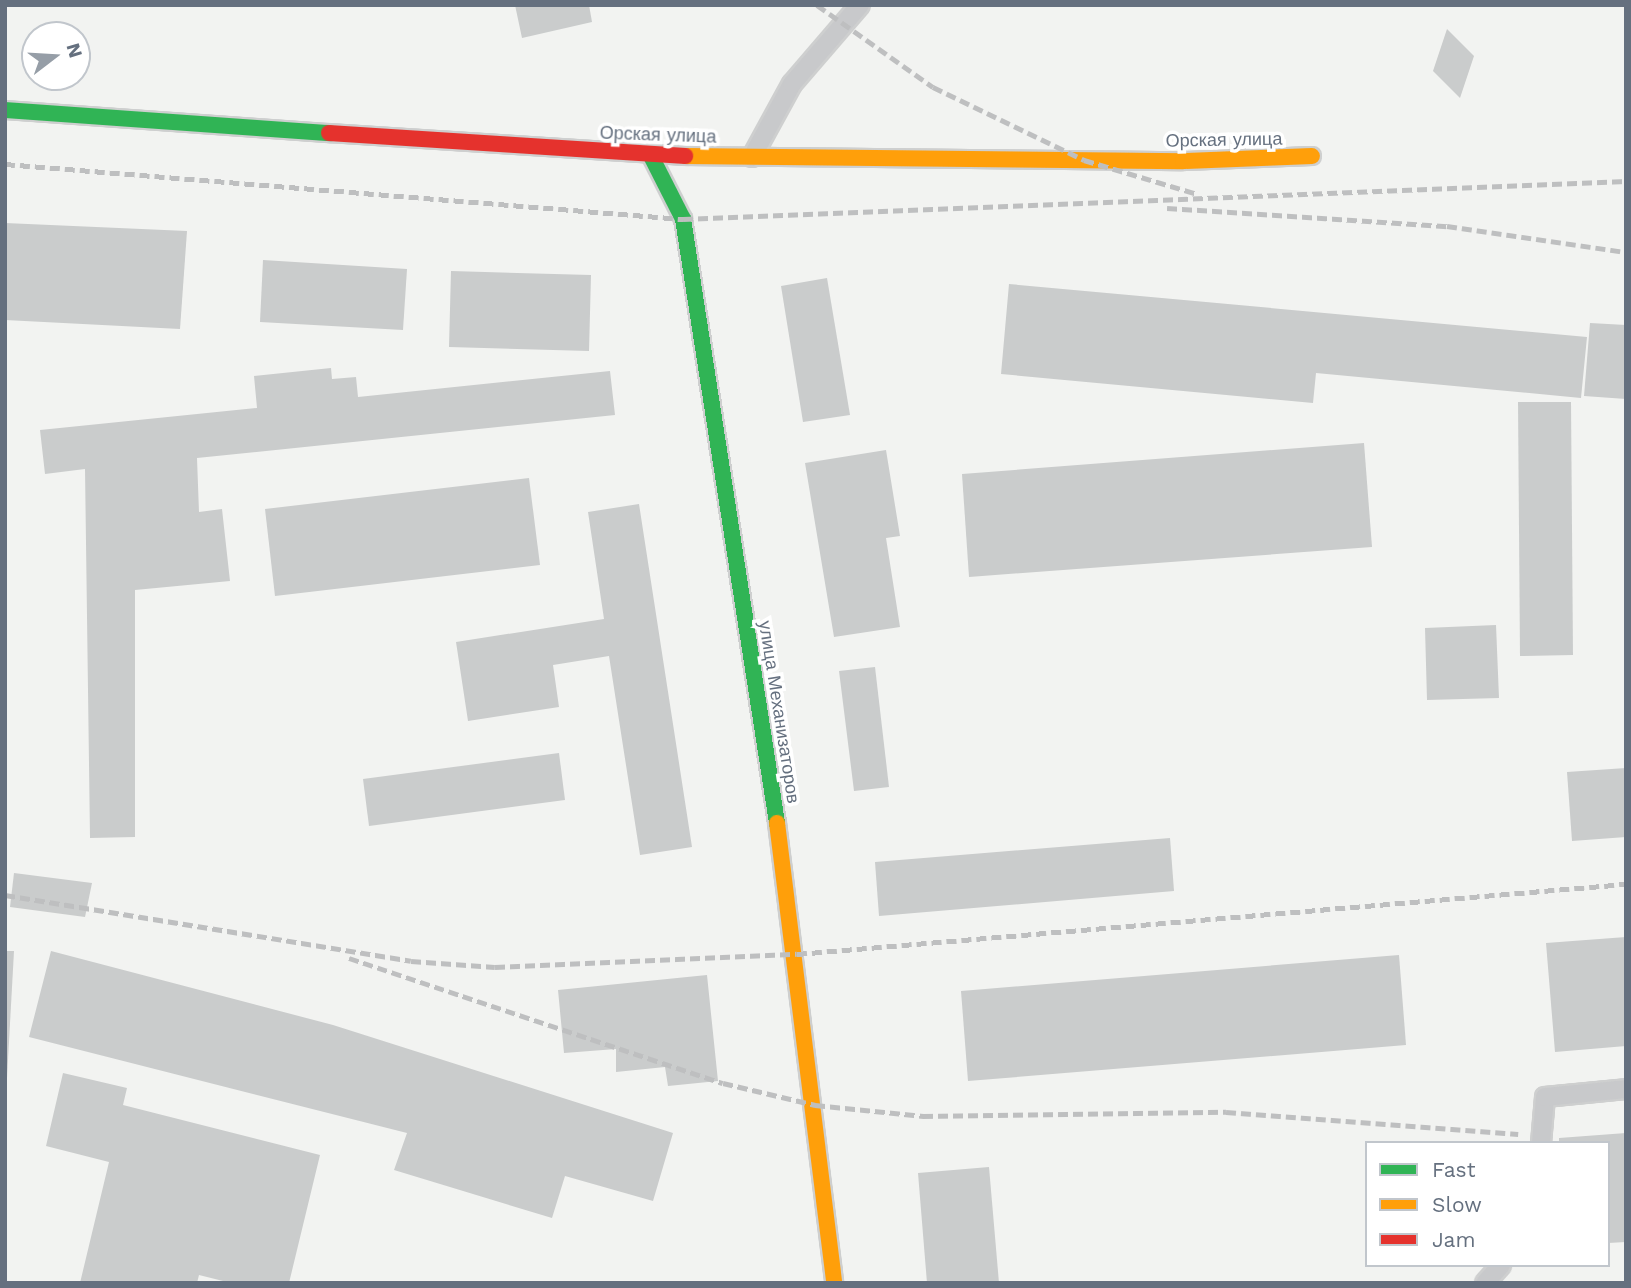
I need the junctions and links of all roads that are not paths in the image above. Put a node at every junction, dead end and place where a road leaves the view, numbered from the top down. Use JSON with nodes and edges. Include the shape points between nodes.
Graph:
{"nodes":[{"id":1,"x":860,"y":5,"type":"edge"},
{"id":2,"x":5,"y":110,"type":"edge"},
{"id":3,"x":651,"y":156,"type":"junction"},
{"id":4,"x":1312,"y":156,"type":"dead end"},
{"id":5,"x":752,"y":157,"type":"junction"},
{"id":6,"x":1626,"y":1089,"type":"edge"},
{"id":7,"x":1541,"y":1141,"type":"edge"},
{"id":8,"x":1499,"y":1267,"type":"edge"},
{"id":9,"x":834,"y":1283,"type":"edge"},
{"id":10,"x":1485,"y":1283,"type":"edge"}],
"edges":[{"from":1,"to":5,"type":"lane","via":[[792,83]]},
{"from":2,"to":3,"type":"street","name":"Орская улица"},
{"from":3,"to":5,"type":"street","name":"Орская улица"},
{"from":3,"to":9,"type":"street","name":"улица Механизаторов","via":[[683,219],[797,954]]},
{"from":4,"to":5,"type":"street","name":"Орская улица","via":[[1183,161]]},
{"from":6,"to":7,"type":"lane","via":[[1545,1097]]},
{"from":8,"to":10,"type":"lane"}]}
